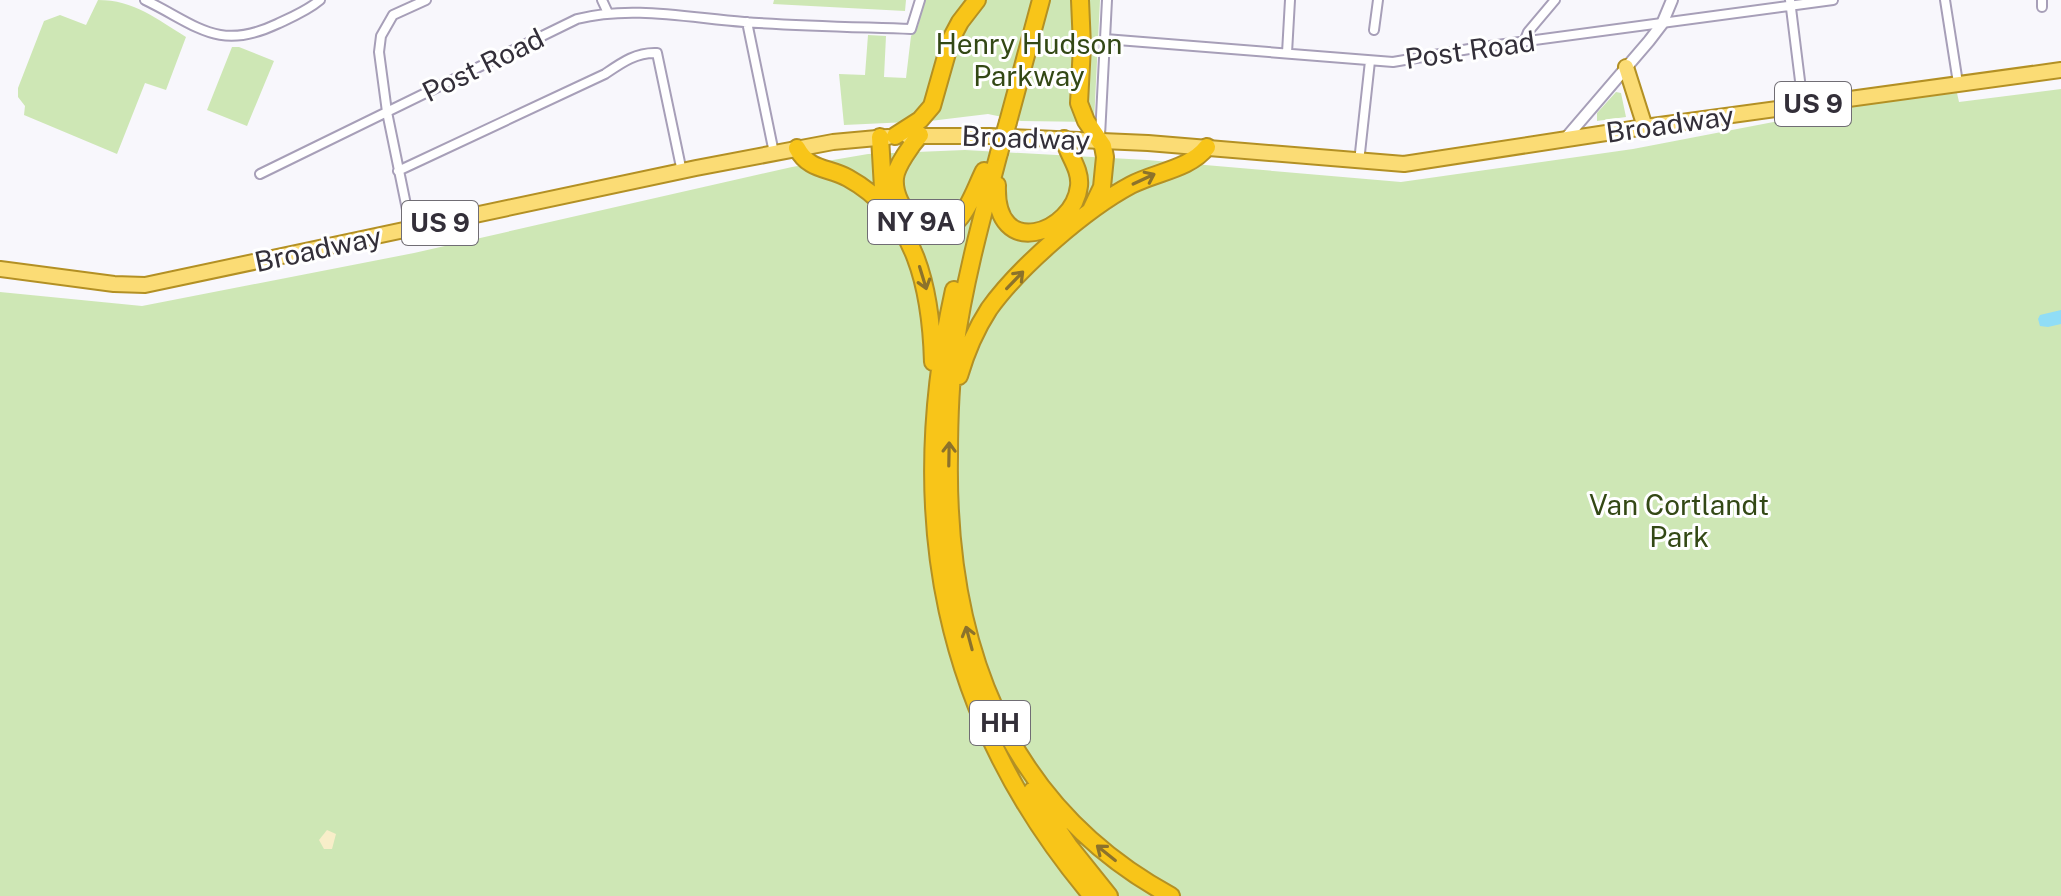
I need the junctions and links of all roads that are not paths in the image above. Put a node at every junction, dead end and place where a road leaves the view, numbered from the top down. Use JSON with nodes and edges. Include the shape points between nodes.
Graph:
{"nodes":[{"id":1,"x":145,"y":0,"type":"edge"},
{"id":2,"x":320,"y":0,"type":"edge"},
{"id":3,"x":426,"y":0,"type":"edge"},
{"id":4,"x":602,"y":0,"type":"edge"},
{"id":5,"x":920,"y":0,"type":"edge"},
{"id":6,"x":977,"y":0,"type":"edge"},
{"id":7,"x":1031,"y":0,"type":"edge"},
{"id":8,"x":1041,"y":0,"type":"edge"},
{"id":9,"x":1080,"y":0,"type":"edge"},
{"id":10,"x":1107,"y":0,"type":"edge"},
{"id":11,"x":1290,"y":0,"type":"edge"},
{"id":12,"x":1378,"y":0,"type":"edge"},
{"id":13,"x":1555,"y":0,"type":"edge"},
{"id":14,"x":1672,"y":0,"type":"edge"},
{"id":15,"x":1833,"y":0,"type":"edge"},
{"id":16,"x":1945,"y":0,"type":"edge"},
{"id":17,"x":1790,"y":3,"type":"edge"},
{"id":18,"x":608,"y":13,"type":"junction"},
{"id":19,"x":747,"y":22,"type":"junction"},
{"id":20,"x":1662,"y":24,"type":"junction"},
{"id":21,"x":1374,"y":30,"type":"dead end"},
{"id":22,"x":1105,"y":39,"type":"junction"},
{"id":23,"x":1524,"y":42,"type":"junction"},
{"id":24,"x":1287,"y":53,"type":"junction"},
{"id":25,"x":1370,"y":61,"type":"junction"},
{"id":26,"x":1626,"y":67,"type":"junction"},
{"id":27,"x":2061,"y":70,"type":"edge"},
{"id":28,"x":1958,"y":83,"type":"junction"},
{"id":29,"x":1803,"y":105,"type":"junction"},
{"id":30,"x":387,"y":112,"type":"junction"},
{"id":31,"x":1003,"y":121,"type":"junction"},
{"id":32,"x":1645,"y":127,"type":"junction"},
{"id":33,"x":920,"y":135,"type":"junction"},
{"id":34,"x":887,"y":136,"type":"junction"},
{"id":35,"x":1064,"y":139,"type":"junction"},
{"id":36,"x":1565,"y":139,"type":"junction"},
{"id":37,"x":1100,"y":141,"type":"junction"},
{"id":38,"x":1207,"y":147,"type":"junction"},
{"id":39,"x":797,"y":148,"type":"junction"},
{"id":40,"x":774,"y":153,"type":"junction"},
{"id":41,"x":994,"y":153,"type":"junction"},
{"id":42,"x":1359,"y":162,"type":"junction"},
{"id":43,"x":398,"y":171,"type":"junction"},
{"id":44,"x":984,"y":171,"type":"junction"},
{"id":45,"x":682,"y":172,"type":"junction"},
{"id":46,"x":260,"y":174,"type":"dead end"},
{"id":47,"x":1084,"y":218,"type":"junction"},
{"id":48,"x":411,"y":229,"type":"junction"},
{"id":49,"x":900,"y":229,"type":"junction"},
{"id":50,"x":0,"y":269,"type":"edge"},
{"id":51,"x":942,"y":422,"type":"junction"},
{"id":52,"x":998,"y":719,"type":"junction"},
{"id":53,"x":1044,"y":832,"type":"junction"},
{"id":54,"x":1080,"y":896,"type":"edge"},
{"id":55,"x":1092,"y":896,"type":"edge"},
{"id":56,"x":1109,"y":896,"type":"edge"},
{"id":57,"x":1171,"y":896,"type":"edge"}],
"edges":[{"from":1,"to":2,"type":"street","via":[[231,38],[258,33]]},
{"from":3,"to":30,"type":"street","via":[[393,15],[381,36]]},
{"from":4,"to":18,"type":"street"},
{"from":5,"to":19,"type":"street","name":"Post Road","via":[[911,29]]},
{"from":6,"to":34,"type":"highway","via":[[951,39],[932,106],[920,120]]},
{"from":7,"to":31,"type":"highway","number":"HH"},
{"from":8,"to":31,"type":"highway","number":"HH"},
{"from":9,"to":37,"type":"highway","via":[[1078,97],[1083,117]]},
{"from":10,"to":22,"type":"street"},
{"from":11,"to":24,"type":"street"},
{"from":12,"to":21,"type":"street"},
{"from":13,"to":23,"type":"street"},
{"from":14,"to":20,"type":"street"},
{"from":15,"to":17,"type":"street","name":"Post Road"},
{"from":16,"to":28,"type":"street"},
{"from":17,"to":20,"type":"street","name":"Post Road"},
{"from":17,"to":29,"type":"street"},
{"from":18,"to":19,"type":"street","name":"Post Road"},
{"from":18,"to":30,"type":"street","name":"Post Road","via":[[577,19]]},
{"from":19,"to":40,"type":"street"},
{"from":20,"to":23,"type":"street","name":"Post Road"},
{"from":20,"to":26,"type":"street"},
{"from":22,"to":24,"type":"street","name":"Post Road"},
{"from":22,"to":37,"type":"street"},
{"from":23,"to":25,"type":"street","name":"Post Road"},
{"from":24,"to":25,"type":"street","name":"Post Road"},
{"from":25,"to":42,"type":"street"},
{"from":26,"to":32,"type":"main road"},
{"from":26,"to":36,"type":"street"},
{"from":27,"to":28,"type":"main road","name":"Broadway","number":"US 9"},
{"from":28,"to":29,"type":"main road","name":"Broadway","number":"US 9"},
{"from":29,"to":32,"type":"main road","name":"Broadway","number":"US 9"},
{"from":30,"to":43,"type":"street"},
{"from":30,"to":46,"type":"street","name":"Post Road"},
{"from":31,"to":41,"type":"highway","number":"HH","bridge":true},
{"from":32,"to":36,"type":"main road","name":"Broadway","number":"US 9"},
{"from":33,"to":34,"type":"main road","name":"Broadway","number":"US 9"},
{"from":33,"to":35,"type":"main road","name":"Broadway","number":"US 9"},
{"from":33,"to":44,"type":"highway","number":"NY 9A","via":[[898,167],[895,183],[903,207],[923,226],[939,229],[955,223]]},
{"from":34,"to":39,"type":"main road","name":"Broadway","number":"US 9"},
{"from":34,"to":49,"type":"highway","via":[[884,196]]},
{"from":35,"to":37,"type":"main road","name":"Broadway","number":"US 9"},
{"from":35,"to":41,"type":"highway","via":[[1078,172],[1078,192],[1063,215],[1036,232],[1017,231],[1001,217]]},
{"from":36,"to":42,"type":"main road","name":"Broadway","number":"US 9","via":[[1412,163]]},
{"from":37,"to":38,"type":"main road","name":"Broadway","number":"US 9"},
{"from":37,"to":47,"type":"highway","via":[[1105,157],[1102,187]]},
{"from":38,"to":42,"type":"main road","name":"Broadway","number":"US 9"},
{"from":47,"to":38,"type":"highway","one_way":true,"via":[[1129,186],[1196,159]]},
{"from":39,"to":40,"type":"main road","name":"Broadway","number":"US 9"},
{"from":39,"to":49,"type":"highway","via":[[807,163],[862,187]]},
{"from":40,"to":45,"type":"main road","name":"Broadway","number":"US 9"},
{"from":41,"to":44,"type":"highway","number":"HH"},
{"from":41,"to":51,"type":"highway","number":"HH"},
{"from":43,"to":45,"type":"street","via":[[632,57],[657,53]]},
{"from":43,"to":48,"type":"street"},
{"from":44,"to":51,"type":"highway","number":"HH","via":[[948,319]]},
{"from":45,"to":48,"type":"main road","name":"Broadway","number":"US 9"},
{"from":51,"to":47,"type":"highway","one_way":true,"via":[[964,359],[989,310],[1039,256]]},
{"from":48,"to":50,"type":"main road","name":"Broadway","number":"US 9","via":[[145,285]]},
{"from":49,"to":51,"type":"highway","one_way":true,"via":[[930,305]]},
{"from":52,"to":51,"type":"highway","number":"HH","one_way":true,"via":[[956,586]]},
{"from":51,"to":53,"type":"highway","number":"HH","via":[[935,520],[953,640],[997,755]]},
{"from":52,"to":56,"type":"highway","via":[[1025,780]]},
{"from":57,"to":52,"type":"highway","number":"HH","one_way":true,"via":[[1110,857],[1070,821],[1031,775]]},
{"from":53,"to":54,"type":"highway"},
{"from":53,"to":55,"type":"highway","number":"HH"}]}
